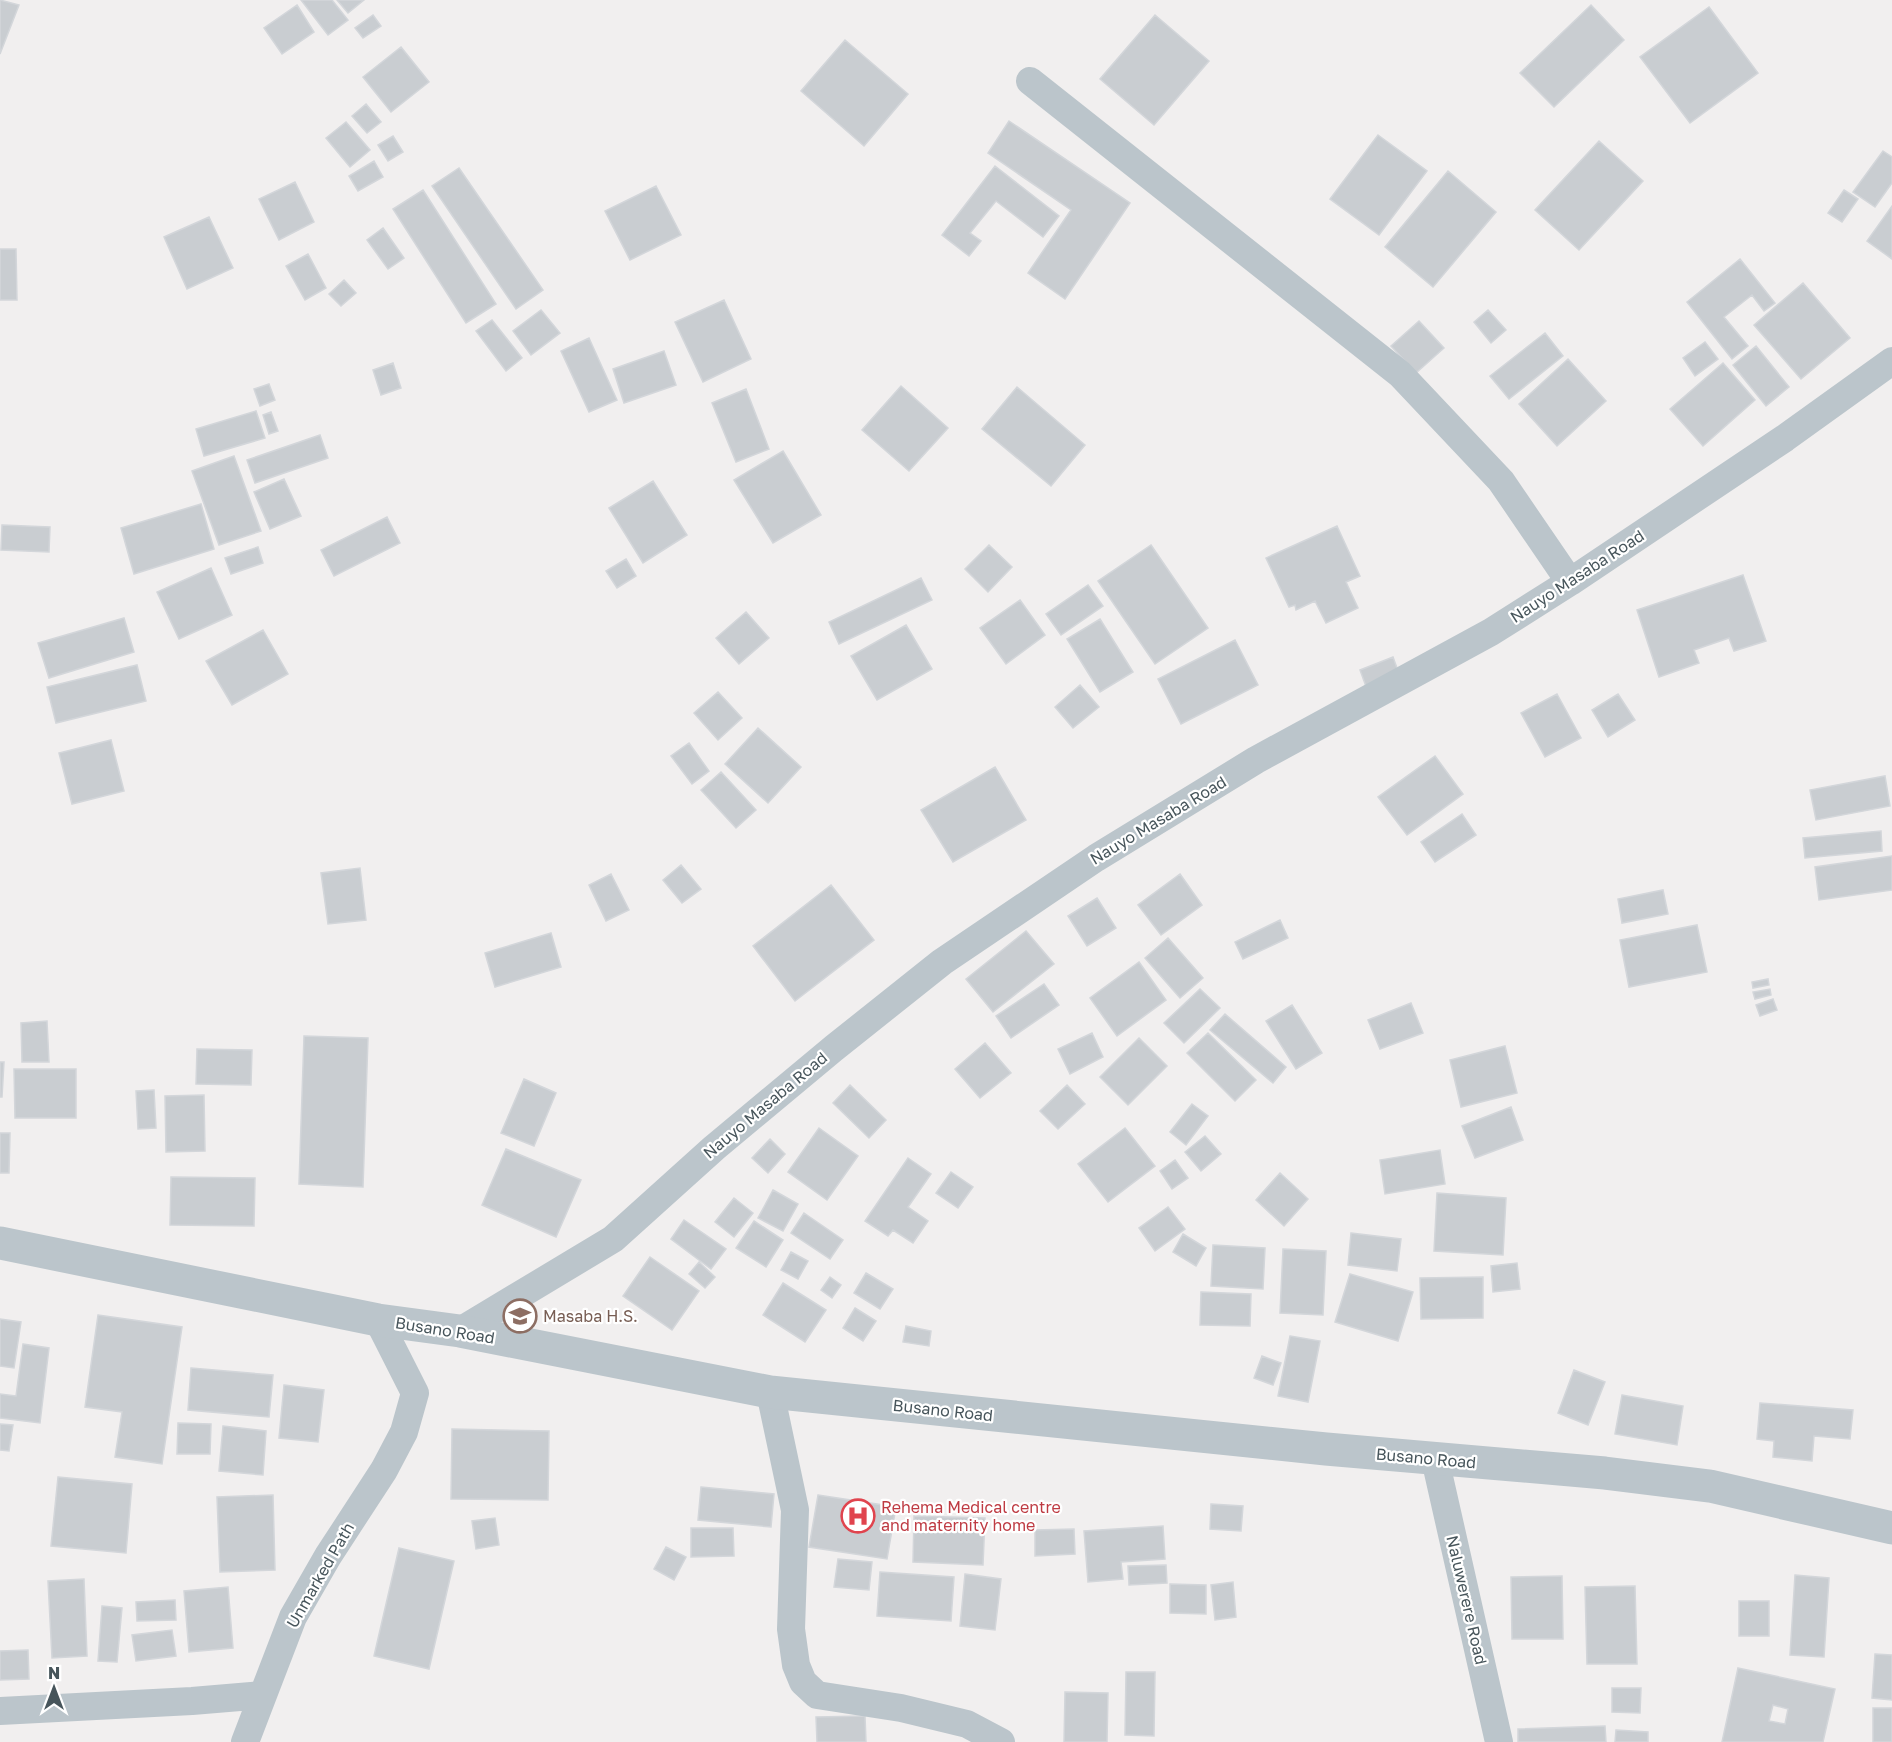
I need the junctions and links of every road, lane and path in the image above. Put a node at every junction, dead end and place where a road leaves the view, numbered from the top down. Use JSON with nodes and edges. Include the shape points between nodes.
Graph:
{"nodes":[{"id":1,"x":1029,"y":81,"type":"dead end"},
{"id":2,"x":1892,"y":361,"type":"edge"},
{"id":3,"x":1570,"y":582,"type":"junction"},
{"id":4,"x":0,"y":1243,"type":"edge"},
{"id":5,"x":378,"y":1320,"type":"junction"},
{"id":6,"x":460,"y":1331,"type":"junction"},
{"id":7,"x":770,"y":1392,"type":"junction"},
{"id":8,"x":1435,"y":1459,"type":"junction"},
{"id":9,"x":1892,"y":1528,"type":"edge"},
{"id":10,"x":263,"y":1695,"type":"junction"},
{"id":11,"x":0,"y":1711,"type":"edge"},
{"id":12,"x":245,"y":1742,"type":"edge"},
{"id":13,"x":1002,"y":1742,"type":"edge"},
{"id":14,"x":1499,"y":1742,"type":"edge"}],
"edges":[{"from":1,"to":3,"type":"street","via":[[1400,374],[1501,481]]},
{"from":2,"to":3,"type":"street","name":"Nauyo Masaba Road"},
{"from":3,"to":6,"type":"street","name":"Nauyo Masaba Road","via":[[1491,632],[1256,760],[1086,864],[942,962],[843,1040],[613,1239]]},
{"from":4,"to":5,"type":"street","name":"Busano Road"},
{"from":5,"to":6,"type":"street","name":"Busano Road"},
{"from":5,"to":10,"type":"street","name":"Unmarked Path","via":[[415,1393],[404,1432],[293,1617]]},
{"from":6,"to":7,"type":"street","name":"Busano Road"},
{"from":7,"to":8,"type":"street","name":"Busano Road"},
{"from":7,"to":13,"type":"street","via":[[795,1510],[791,1629],[796,1665],[803,1682],[817,1695],[901,1708],[967,1724]]},
{"from":8,"to":9,"type":"street","name":"Busano Road","via":[[1710,1486]]},
{"from":8,"to":14,"type":"street","name":"Naluwerere Road"},
{"from":10,"to":11,"type":"street"},
{"from":10,"to":12,"type":"street","name":"Unmarked Path"}]}
